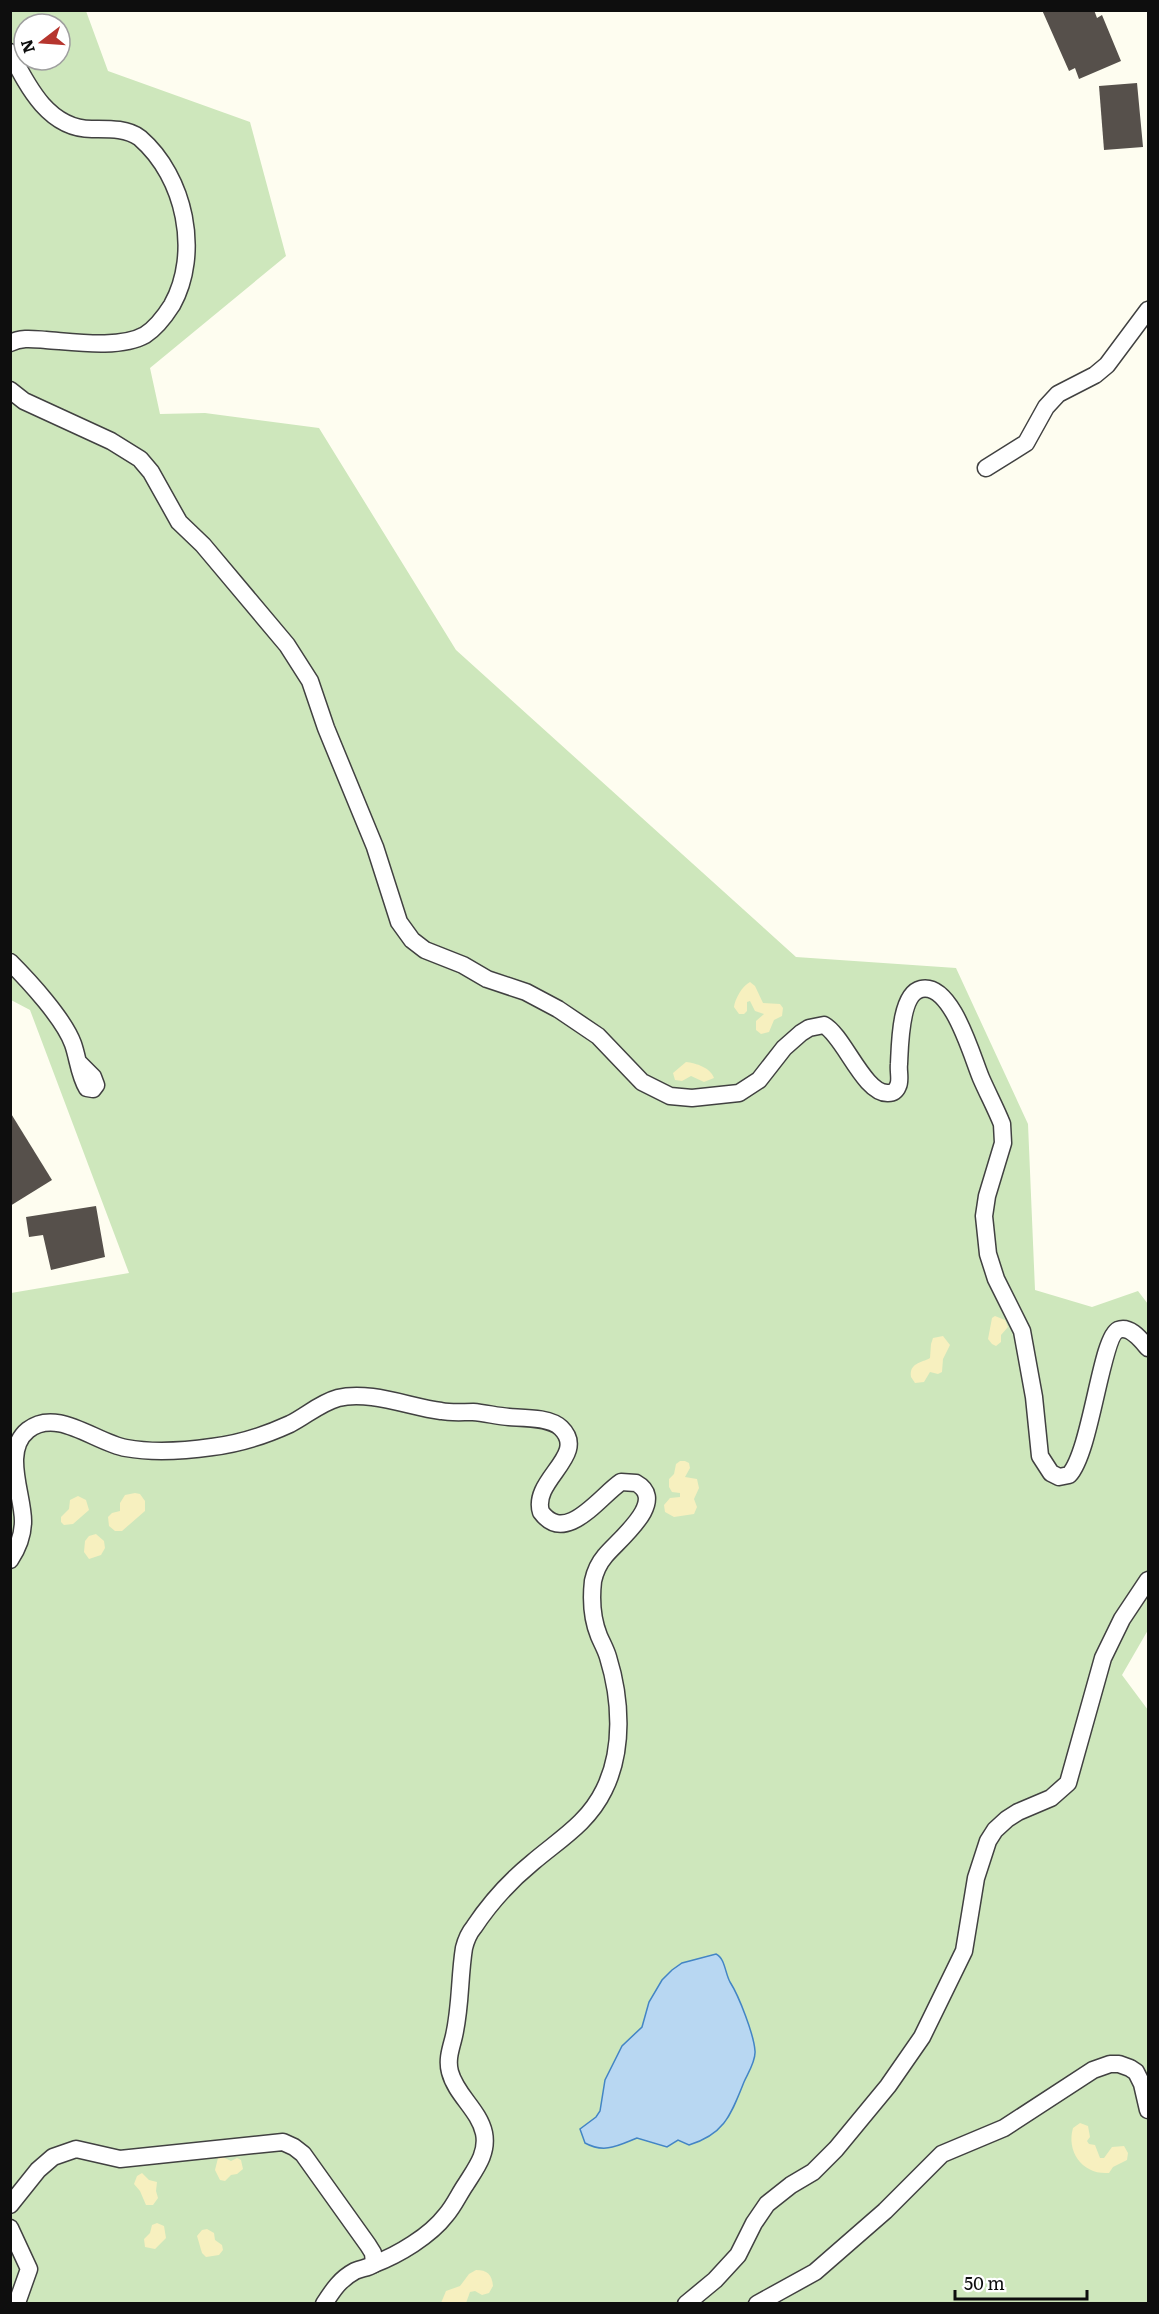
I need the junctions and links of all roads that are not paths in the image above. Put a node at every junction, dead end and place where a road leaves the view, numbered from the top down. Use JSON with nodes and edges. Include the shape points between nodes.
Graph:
{"nodes":[{"id":1,"x":10,"y":52,"type":"edge"},
{"id":2,"x":1149,"y":310,"type":"edge"},
{"id":3,"x":10,"y":344,"type":"edge"},
{"id":4,"x":10,"y":390,"type":"edge"},
{"id":5,"x":986,"y":468,"type":"dead end"},
{"id":6,"x":10,"y":962,"type":"edge"},
{"id":7,"x":78,"y":1062,"type":"dead end"},
{"id":8,"x":1149,"y":1348,"type":"edge"},
{"id":9,"x":10,"y":1560,"type":"edge"},
{"id":10,"x":1149,"y":1580,"type":"edge"},
{"id":11,"x":1149,"y":2110,"type":"edge"},
{"id":12,"x":10,"y":2205,"type":"edge"},
{"id":13,"x":10,"y":2228,"type":"edge"},
{"id":14,"x":374,"y":2264,"type":"junction"},
{"id":15,"x":12,"y":2304,"type":"edge"},
{"id":16,"x":324,"y":2304,"type":"edge"},
{"id":17,"x":686,"y":2304,"type":"edge"},
{"id":18,"x":757,"y":2304,"type":"edge"}],
"edges":[{"from":1,"to":3,"type":"lane","via":[[31,91],[50,112],[69,124],[88,129],[129,132],[155,154],[175,189],[186,230],[187,258],[183,281],[170,307],[141,337],[116,343],[26,339]]},
{"from":2,"to":5,"type":"lane","via":[[1107,365],[1058,394],[1026,443]]},
{"from":4,"to":8,"type":"lane","via":[[24,401],[111,441],[140,459],[178,522],[203,545],[287,645],[310,681],[375,847],[399,922],[412,940],[487,980],[526,992],[558,1009],[598,1036],[642,1082],[660,1093],[678,1097],[739,1093],[759,1080],[801,1033],[824,1025],[878,1091],[892,1093],[900,1081],[907,1002],[917,990],[935,990],[957,1018],[1002,1124],[1004,1143],[985,1207],[984,1235],[993,1272],[1022,1331],[1040,1456],[1051,1473],[1059,1477],[1069,1475],[1080,1456],[1110,1338],[1124,1329]]},
{"from":6,"to":7,"type":"lane","via":[[65,1029]]},
{"from":9,"to":14,"type":"lane","via":[[19,1544],[23,1523],[16,1450],[25,1433],[43,1423],[60,1424],[128,1449],[201,1448],[223,1446],[272,1431],[337,1399],[363,1397],[443,1412],[519,1417],[557,1425],[569,1447],[539,1499],[541,1512],[553,1523],[577,1519],[621,1482],[636,1483],[645,1492],[645,1510],[604,1557],[594,1579],[594,1618],[610,1664],[618,1709],[610,1776],[583,1822],[510,1883],[480,1917],[465,1947],[449,2070],[483,2130],[482,2159],[437,2226],[397,2254]]},
{"from":10,"to":17,"type":"lane","via":[[1122,1619],[1103,1658],[1068,1783],[1051,1798],[1007,1819],[988,1840],[964,1952],[922,2037],[836,2149],[813,2172],[767,2204],[738,2255]]},
{"from":11,"to":18,"type":"lane","via":[[1139,2078],[1130,2068],[1110,2064],[1093,2070],[1004,2128],[942,2154],[815,2272]]},
{"from":12,"to":14,"type":"lane","via":[[53,2157],[76,2149],[120,2159],[283,2142],[303,2154],[368,2245]]},
{"from":13,"to":15,"type":"lane","via":[[29,2269],[18,2300]]},
{"from":14,"to":16,"type":"lane","via":[[343,2278]]}]}
